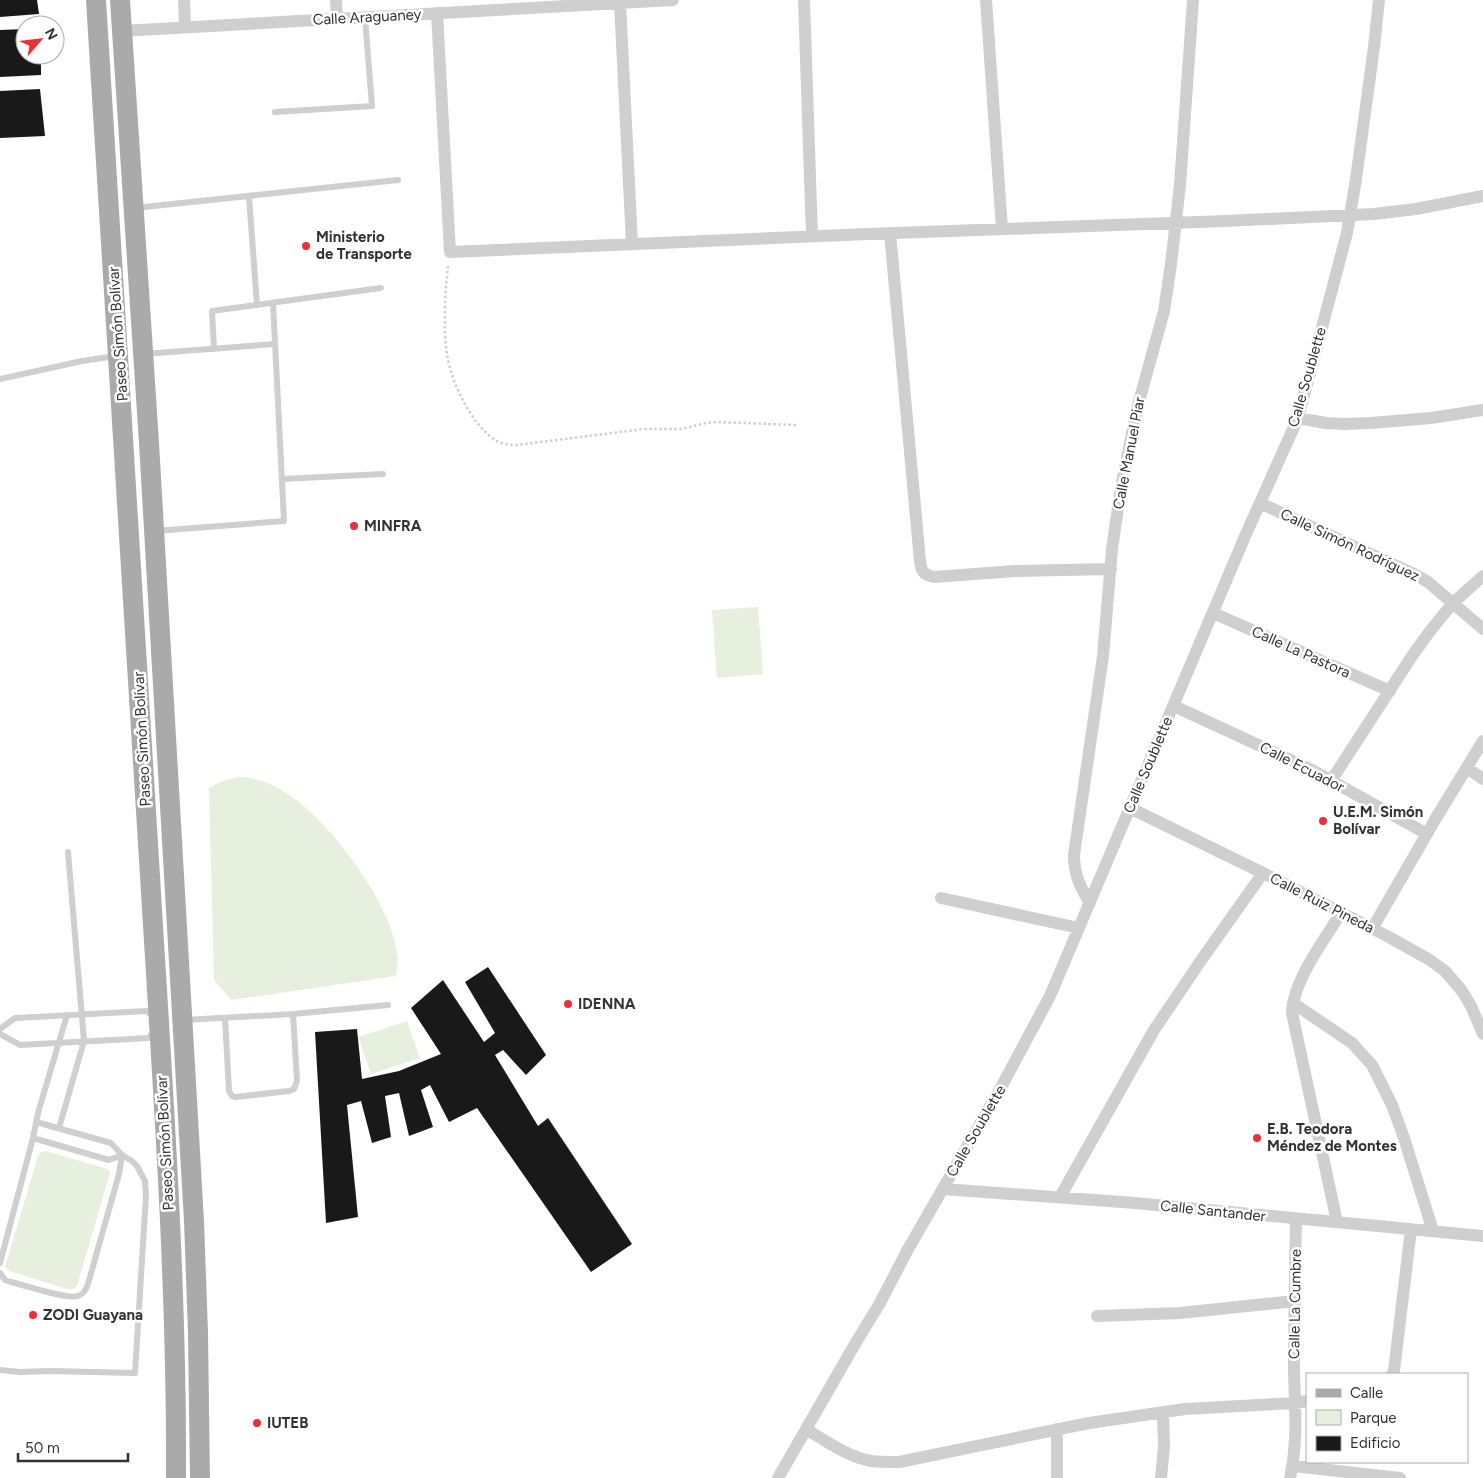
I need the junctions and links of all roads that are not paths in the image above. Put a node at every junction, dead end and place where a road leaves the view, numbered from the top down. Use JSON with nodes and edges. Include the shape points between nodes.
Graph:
{"nodes":[{"id":1,"x":96,"y":0,"type":"edge"},
{"id":2,"x":120,"y":0,"type":"edge"},
{"id":3,"x":184,"y":0,"type":"edge"},
{"id":4,"x":336,"y":0,"type":"edge"},
{"id":5,"x":673,"y":0,"type":"edge"},
{"id":6,"x":804,"y":0,"type":"edge"},
{"id":7,"x":986,"y":0,"type":"edge"},
{"id":8,"x":1193,"y":0,"type":"edge"},
{"id":9,"x":1379,"y":0,"type":"edge"},
{"id":10,"x":596,"y":2,"type":"edge"},
{"id":11,"x":620,"y":3,"type":"junction"},
{"id":12,"x":486,"y":5,"type":"edge"},
{"id":13,"x":438,"y":13,"type":"junction"},
{"id":14,"x":365,"y":17,"type":"junction"},
{"id":15,"x":337,"y":19,"type":"junction"},
{"id":16,"x":185,"y":28,"type":"junction"},
{"id":17,"x":122,"y":31,"type":"junction"},
{"id":18,"x":98,"y":33,"type":"junction"},
{"id":19,"x":275,"y":112,"type":"dead end"},
{"id":20,"x":398,"y":180,"type":"dead end"},
{"id":21,"x":249,"y":196,"type":"junction"},
{"id":22,"x":1483,"y":196,"type":"edge"},
{"id":23,"x":134,"y":208,"type":"junction"},
{"id":24,"x":1349,"y":215,"type":"junction"},
{"id":25,"x":1176,"y":223,"type":"junction"},
{"id":26,"x":1002,"y":229,"type":"junction"},
{"id":27,"x":890,"y":233,"type":"junction"},
{"id":28,"x":812,"y":236,"type":"junction"},
{"id":29,"x":632,"y":244,"type":"junction"},
{"id":30,"x":381,"y":288,"type":"dead end"},
{"id":31,"x":273,"y":303,"type":"junction"},
{"id":32,"x":257,"y":305,"type":"junction"},
{"id":33,"x":275,"y":344,"type":"junction"},
{"id":34,"x":214,"y":349,"type":"junction"},
{"id":35,"x":143,"y":354,"type":"junction"},
{"id":36,"x":119,"y":356,"type":"junction"},
{"id":37,"x":0,"y":379,"type":"edge"},
{"id":38,"x":1482,"y":413,"type":"edge"},
{"id":39,"x":1298,"y":418,"type":"junction"},
{"id":40,"x":382,"y":474,"type":"dead end"},
{"id":41,"x":282,"y":479,"type":"junction"},
{"id":42,"x":1260,"y":502,"type":"junction"},
{"id":43,"x":154,"y":532,"type":"junction"},
{"id":44,"x":1111,"y":569,"type":"junction"},
{"id":45,"x":1483,"y":576,"type":"edge"},
{"id":46,"x":1453,"y":604,"type":"junction"},
{"id":47,"x":1213,"y":613,"type":"junction"},
{"id":48,"x":1483,"y":629,"type":"edge"},
{"id":49,"x":1390,"y":691,"type":"junction"},
{"id":50,"x":1174,"y":706,"type":"junction"},
{"id":51,"x":1483,"y":742,"type":"edge"},
{"id":52,"x":1467,"y":768,"type":"junction"},
{"id":53,"x":1483,"y":779,"type":"edge"},
{"id":54,"x":1331,"y":781,"type":"junction"},
{"id":55,"x":1130,"y":808,"type":"junction"},
{"id":56,"x":1427,"y":834,"type":"junction"},
{"id":57,"x":68,"y":852,"type":"dead end"},
{"id":58,"x":1263,"y":873,"type":"junction"},
{"id":59,"x":941,"y":898,"type":"dead end"},
{"id":60,"x":1090,"y":903,"type":"junction"},
{"id":61,"x":1341,"y":913,"type":"junction"},
{"id":62,"x":1079,"y":928,"type":"junction"},
{"id":63,"x":1372,"y":928,"type":"junction"},
{"id":64,"x":1293,"y":1003,"type":"junction"},
{"id":65,"x":388,"y":1005,"type":"dead end"},
{"id":66,"x":82,"y":1014,"type":"junction"},
{"id":67,"x":293,"y":1014,"type":"junction"},
{"id":68,"x":67,"y":1015,"type":"junction"},
{"id":69,"x":225,"y":1018,"type":"junction"},
{"id":70,"x":182,"y":1020,"type":"junction"},
{"id":71,"x":158,"y":1022,"type":"junction"},
{"id":72,"x":0,"y":1029,"type":"edge"},
{"id":73,"x":1482,"y":1030,"type":"edge"},
{"id":74,"x":0,"y":1034,"type":"edge"},
{"id":75,"x":84,"y":1041,"type":"junction"},
{"id":76,"x":59,"y":1042,"type":"junction"},
{"id":77,"x":36,"y":1122,"type":"junction"},
{"id":78,"x":59,"y":1128,"type":"junction"},
{"id":79,"x":33,"y":1138,"type":"junction"},
{"id":80,"x":122,"y":1155,"type":"junction"},
{"id":81,"x":943,"y":1189,"type":"junction"},
{"id":82,"x":1060,"y":1197,"type":"junction"},
{"id":83,"x":1296,"y":1219,"type":"junction"},
{"id":84,"x":1337,"y":1222,"type":"junction"},
{"id":85,"x":1411,"y":1228,"type":"junction"},
{"id":86,"x":1433,"y":1231,"type":"junction"},
{"id":87,"x":1483,"y":1236,"type":"edge"},
{"id":88,"x":0,"y":1263,"type":"edge"},
{"id":89,"x":0,"y":1273,"type":"edge"},
{"id":90,"x":1295,"y":1301,"type":"junction"},
{"id":91,"x":1097,"y":1316,"type":"dead end"},
{"id":92,"x":0,"y":1370,"type":"edge"},
{"id":93,"x":1393,"y":1373,"type":"edge"},
{"id":94,"x":1301,"y":1402,"type":"edge"},
{"id":95,"x":1163,"y":1412,"type":"junction"},
{"id":96,"x":806,"y":1429,"type":"junction"},
{"id":97,"x":1057,"y":1429,"type":"junction"},
{"id":98,"x":1291,"y":1472,"type":"edge"},
{"id":99,"x":176,"y":1478,"type":"edge"},
{"id":100,"x":200,"y":1478,"type":"edge"},
{"id":101,"x":778,"y":1478,"type":"edge"},
{"id":102,"x":1057,"y":1478,"type":"edge"},
{"id":103,"x":1161,"y":1478,"type":"edge"},
{"id":104,"x":1393,"y":1478,"type":"edge"}],
"edges":[{"from":1,"to":18,"type":"main road","name":"Paseo Simón Bolívar"},
{"from":2,"to":17,"type":"main road","name":"Paseo Simón Bolívar"},
{"from":3,"to":16,"type":"street"},
{"from":4,"to":15,"type":"street"},
{"from":5,"to":11,"type":"street","name":"Calle Araguaney"},
{"from":6,"to":28,"type":"street"},
{"from":7,"to":26,"type":"street"},
{"from":8,"to":25,"type":"street","name":"Calle Manuel Piar"},
{"from":9,"to":24,"type":"street","name":"Calle Soublette"},
{"from":10,"to":11,"type":"street","name":"Calle Araguaney"},
{"from":10,"to":12,"type":"street","name":"Calle Araguaney"},
{"from":11,"to":29,"type":"street"},
{"from":12,"to":13,"type":"street","name":"Calle Araguaney"},
{"from":13,"to":14,"type":"street","name":"Calle Araguaney"},
{"from":13,"to":29,"type":"street","via":[[450,252]]},
{"from":14,"to":15,"type":"street","name":"Calle Araguaney"},
{"from":14,"to":19,"type":"lane","via":[[372,106]]},
{"from":15,"to":16,"type":"street","name":"Calle Araguaney"},
{"from":16,"to":17,"type":"street","name":"Calle Araguaney"},
{"from":17,"to":18,"type":"main road"},
{"from":17,"to":23,"type":"main road","name":"Paseo Simón Bolívar"},
{"from":18,"to":36,"type":"main road","name":"Paseo Simón Bolívar"},
{"from":20,"to":21,"type":"lane"},
{"from":21,"to":23,"type":"lane"},
{"from":21,"to":32,"type":"lane"},
{"from":22,"to":24,"type":"street","via":[[1416,209]]},
{"from":23,"to":35,"type":"main road","name":"Paseo Simón Bolívar"},
{"from":24,"to":25,"type":"street"},
{"from":24,"to":39,"type":"street","name":"Calle Soublette"},
{"from":25,"to":26,"type":"street"},
{"from":25,"to":44,"type":"street","name":"Calle Manuel Piar","via":[[1164,311],[1137,409],[1121,487]]},
{"from":26,"to":27,"type":"street"},
{"from":27,"to":28,"type":"street"},
{"from":27,"to":44,"type":"street","via":[[923,572],[944,577],[1015,571]]},
{"from":28,"to":29,"type":"street"},
{"from":30,"to":31,"type":"lane"},
{"from":31,"to":32,"type":"lane"},
{"from":31,"to":33,"type":"lane"},
{"from":32,"to":34,"type":"lane","via":[[212,311]]},
{"from":33,"to":34,"type":"lane"},
{"from":33,"to":41,"type":"lane"},
{"from":34,"to":35,"type":"lane"},
{"from":35,"to":36,"type":"main road"},
{"from":35,"to":43,"type":"main road","name":"Paseo Simón Bolívar"},
{"from":36,"to":37,"type":"lane"},
{"from":36,"to":71,"type":"main road","name":"Paseo Simón Bolívar"},
{"from":38,"to":39,"type":"street","via":[[1353,423]]},
{"from":39,"to":42,"type":"street","name":"Calle Soublette"},
{"from":40,"to":41,"type":"lane"},
{"from":41,"to":43,"type":"lane","via":[[284,521]]},
{"from":42,"to":46,"type":"street","name":"Calle Simón Rodríguez","via":[[1404,568],[1428,582]]},
{"from":42,"to":47,"type":"street","name":"Calle Soublette"},
{"from":43,"to":70,"type":"main road","name":"Paseo Simón Bolívar"},
{"from":44,"to":60,"type":"street","name":"Calle Manuel Piar","via":[[1103,656],[1074,855],[1074,870]]},
{"from":45,"to":46,"type":"street"},
{"from":46,"to":48,"type":"street","name":"Calle Simón Rodríguez"},
{"from":46,"to":49,"type":"street","via":[[1426,637]]},
{"from":47,"to":49,"type":"street","name":"Calle La Pastora"},
{"from":47,"to":50,"type":"street","name":"Calle Soublette"},
{"from":49,"to":54,"type":"street"},
{"from":50,"to":54,"type":"street","name":"Calle Ecuador"},
{"from":50,"to":55,"type":"street","name":"Calle Soublette"},
{"from":51,"to":52,"type":"street"},
{"from":52,"to":53,"type":"street"},
{"from":52,"to":56,"type":"street"},
{"from":54,"to":56,"type":"street","name":"Calle Ecuador"},
{"from":55,"to":58,"type":"street","name":"Calle Ruiz Pineda"},
{"from":55,"to":60,"type":"street","name":"Calle Soublette"},
{"from":56,"to":63,"type":"street"},
{"from":57,"to":66,"type":"lane"},
{"from":58,"to":61,"type":"street","name":"Calle Ruiz Pineda"},
{"from":58,"to":82,"type":"street","via":[[1154,1030]]},
{"from":59,"to":62,"type":"street"},
{"from":60,"to":62,"type":"street","name":"Calle Soublette"},
{"from":61,"to":63,"type":"street","name":"Calle Ruiz Pineda"},
{"from":61,"to":64,"type":"street","via":[[1308,968]]},
{"from":62,"to":81,"type":"street","name":"Calle Soublette","via":[[1024,1047]]},
{"from":63,"to":73,"type":"street","name":"Calle Ruiz Pineda","via":[[1445,971],[1462,991]]},
{"from":64,"to":84,"type":"street","via":[[1292,1013]]},
{"from":64,"to":86,"type":"street","via":[[1352,1043],[1372,1064],[1392,1105]]},
{"from":65,"to":67,"type":"lane"},
{"from":66,"to":68,"type":"lane"},
{"from":66,"to":71,"type":"lane","via":[[147,1011]]},
{"from":66,"to":75,"type":"lane"},
{"from":67,"to":69,"type":"lane"},
{"from":67,"to":69,"type":"lane","via":[[294,1089],[235,1097],[229,1091]]},
{"from":68,"to":72,"type":"lane","via":[[15,1018]]},
{"from":68,"to":76,"type":"lane"},
{"from":69,"to":70,"type":"lane"},
{"from":70,"to":71,"type":"main road"},
{"from":70,"to":100,"type":"main road","name":"Paseo Simón Bolívar","via":[[194,1231]]},
{"from":71,"to":75,"type":"lane","via":[[149,1038]]},
{"from":71,"to":99,"type":"main road","name":"Paseo Simón Bolívar","via":[[170,1223]]},
{"from":74,"to":76,"type":"lane","via":[[20,1045]]},
{"from":75,"to":76,"type":"lane"},
{"from":75,"to":78,"type":"lane"},
{"from":76,"to":77,"type":"lane"},
{"from":77,"to":78,"type":"lane"},
{"from":77,"to":79,"type":"lane"},
{"from":78,"to":80,"type":"lane","via":[[111,1143]]},
{"from":79,"to":80,"type":"lane","via":[[109,1160]]},
{"from":79,"to":88,"type":"lane"},
{"from":80,"to":89,"type":"lane","via":[[88,1284],[81,1295],[70,1297],[11,1282]]},
{"from":80,"to":92,"type":"lane","via":[[137,1166],[146,1187],[135,1373]]},
{"from":81,"to":82,"type":"street","name":"Calle Santander"},
{"from":81,"to":96,"type":"street","name":"Calle Soublette"},
{"from":82,"to":83,"type":"street","name":"Calle Santander"},
{"from":83,"to":84,"type":"street","name":"Calle Santander"},
{"from":83,"to":90,"type":"street","name":"Calle La Cumbre"},
{"from":84,"to":85,"type":"street","name":"Calle Santander"},
{"from":85,"to":86,"type":"street","name":"Calle Santander"},
{"from":85,"to":93,"type":"street"},
{"from":86,"to":87,"type":"street","name":"Calle Santander"},
{"from":90,"to":91,"type":"street","via":[[1180,1313]]},
{"from":90,"to":94,"type":"street","name":"Calle La Cumbre"},
{"from":94,"to":95,"type":"street"},
{"from":94,"to":98,"type":"street","name":"Calle La Cumbre"},
{"from":95,"to":97,"type":"street"},
{"from":95,"to":103,"type":"street"},
{"from":96,"to":97,"type":"street","via":[[858,1457],[886,1462],[922,1458]]},
{"from":96,"to":101,"type":"street","name":"Calle Soublette"},
{"from":97,"to":102,"type":"street"},
{"from":98,"to":104,"type":"street"}]}
